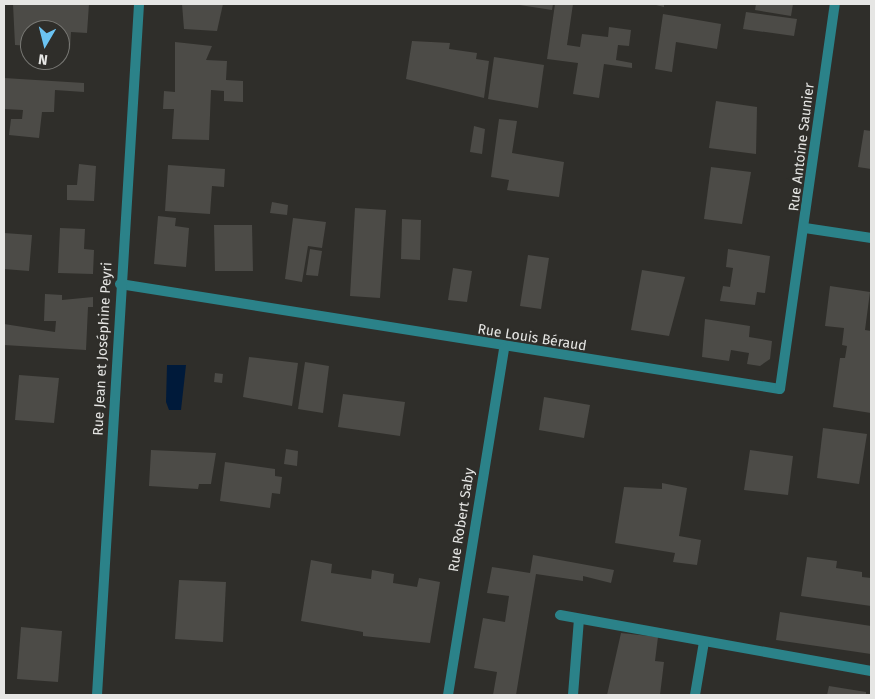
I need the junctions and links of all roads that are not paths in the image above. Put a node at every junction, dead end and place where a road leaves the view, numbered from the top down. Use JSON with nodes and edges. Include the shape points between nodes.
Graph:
{"nodes":[{"id":1,"x":139,"y":4,"type":"edge"},
{"id":2,"x":834,"y":4,"type":"edge"},
{"id":3,"x":805,"y":228,"type":"junction"},
{"id":4,"x":871,"y":238,"type":"edge"},
{"id":5,"x":120,"y":284,"type":"junction"},
{"id":6,"x":504,"y":348,"type":"junction"},
{"id":7,"x":560,"y":615,"type":"dead end"},
{"id":8,"x":579,"y":619,"type":"junction"},
{"id":9,"x":704,"y":642,"type":"junction"},
{"id":10,"x":871,"y":671,"type":"edge"},
{"id":11,"x":97,"y":695,"type":"edge"},
{"id":12,"x":448,"y":695,"type":"edge"},
{"id":13,"x":573,"y":695,"type":"edge"},
{"id":14,"x":695,"y":695,"type":"edge"}],
"edges":[{"from":1,"to":5,"type":"street","name":"Rue Jean et Joséphine Peyri"},
{"from":2,"to":3,"type":"street","name":"Rue Antoine Saunier"},
{"from":3,"to":4,"type":"street","name":"Rue Antoine Saunier"},
{"from":3,"to":6,"type":"street","name":"Rue Louis Béraud","via":[[780,389]]},
{"from":5,"to":6,"type":"street","name":"Rue Louis Béraud"},
{"from":5,"to":11,"type":"street","name":"Rue Jean et Joséphine Peyri"},
{"from":6,"to":12,"type":"street","name":"Rue Robert Saby"},
{"from":7,"to":8,"type":"street"},
{"from":8,"to":9,"type":"street"},
{"from":8,"to":13,"type":"street"},
{"from":9,"to":10,"type":"street"},
{"from":9,"to":14,"type":"street"}]}
